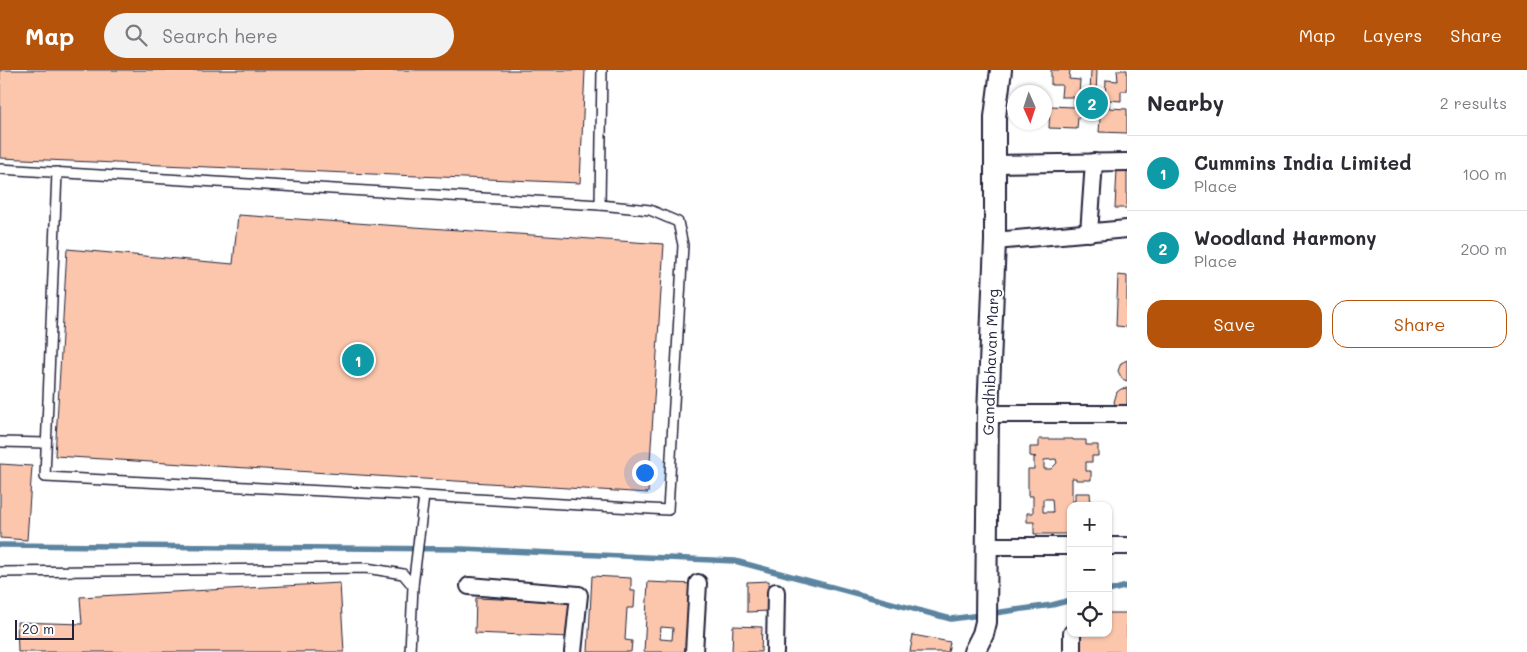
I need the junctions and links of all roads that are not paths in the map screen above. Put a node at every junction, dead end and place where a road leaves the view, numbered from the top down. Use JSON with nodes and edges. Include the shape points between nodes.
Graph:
{"nodes":[{"id":1,"x":602,"y":70,"type":"edge"},
{"id":2,"x":1001,"y":70,"type":"edge"},
{"id":3,"x":1094,"y":162,"type":"junction"},
{"id":4,"x":1127,"y":162,"type":"edge"},
{"id":5,"x":995,"y":164,"type":"junction"},
{"id":6,"x":0,"y":169,"type":"edge"},
{"id":7,"x":57,"y":172,"type":"junction"},
{"id":8,"x":600,"y":205,"type":"junction"},
{"id":9,"x":1119,"y":230,"type":"edge"},
{"id":10,"x":1089,"y":232,"type":"junction"},
{"id":11,"x":995,"y":241,"type":"junction"},
{"id":12,"x":1127,"y":242,"type":"edge"},
{"id":13,"x":988,"y":414,"type":"junction"},
{"id":14,"x":1127,"y":414,"type":"edge"},
{"id":15,"x":0,"y":442,"type":"edge"},
{"id":16,"x":46,"y":443,"type":"junction"},
{"id":17,"x":424,"y":496,"type":"junction"},
{"id":18,"x":987,"y":546,"type":"junction"},
{"id":19,"x":1067,"y":546,"type":"edge"},
{"id":20,"x":1112,"y":546,"type":"edge"},
{"id":21,"x":1127,"y":546,"type":"edge"},
{"id":22,"x":0,"y":572,"type":"edge"},
{"id":23,"x":698,"y":583,"type":"dead end"},
{"id":24,"x":413,"y":586,"type":"junction"},
{"id":25,"x":469,"y":586,"type":"dead end"},
{"id":26,"x":776,"y":592,"type":"dead end"},
{"id":27,"x":1072,"y":637,"type":"edge"},
{"id":28,"x":410,"y":652,"type":"edge"},
{"id":29,"x":573,"y":652,"type":"edge"},
{"id":30,"x":694,"y":652,"type":"edge"},
{"id":31,"x":774,"y":652,"type":"edge"},
{"id":32,"x":974,"y":652,"type":"edge"},
{"id":33,"x":1072,"y":652,"type":"edge"}],
"edges":[{"from":1,"to":8,"type":"lane"},
{"from":2,"to":5,"type":"street","name":"Gandhibhavan Marg","via":[[995,117]]},
{"from":3,"to":4,"type":"street"},
{"from":3,"to":5,"type":"street"},
{"from":3,"to":10,"type":"street"},
{"from":5,"to":11,"type":"street","name":"Gandhibhavan Marg"},
{"from":6,"to":7,"type":"lane"},
{"from":7,"to":8,"type":"lane"},
{"from":7,"to":16,"type":"lane"},
{"from":8,"to":17,"type":"lane","via":[[650,210],[678,222],[683,245],[668,510]]},
{"from":9,"to":10,"type":"street"},
{"from":9,"to":12,"type":"street"},
{"from":10,"to":11,"type":"street"},
{"from":11,"to":13,"type":"street","name":"Gandhibhavan Marg"},
{"from":13,"to":14,"type":"street"},
{"from":13,"to":18,"type":"street","name":"Gandhibhavan Marg"},
{"from":15,"to":16,"type":"lane"},
{"from":16,"to":17,"type":"lane","via":[[45,477]]},
{"from":17,"to":24,"type":"lane"},
{"from":18,"to":19,"type":"street"},
{"from":18,"to":32,"type":"street","name":"Gandhibhavan Marg","via":[[987,614],[983,634]]},
{"from":20,"to":21,"type":"street"},
{"from":22,"to":24,"type":"lane","via":[[366,568],[403,574]]},
{"from":23,"to":30,"type":"street"},
{"from":24,"to":28,"type":"lane"},
{"from":25,"to":29,"type":"street","via":[[579,595]]},
{"from":26,"to":31,"type":"street"},
{"from":27,"to":33,"type":"street"}]}
